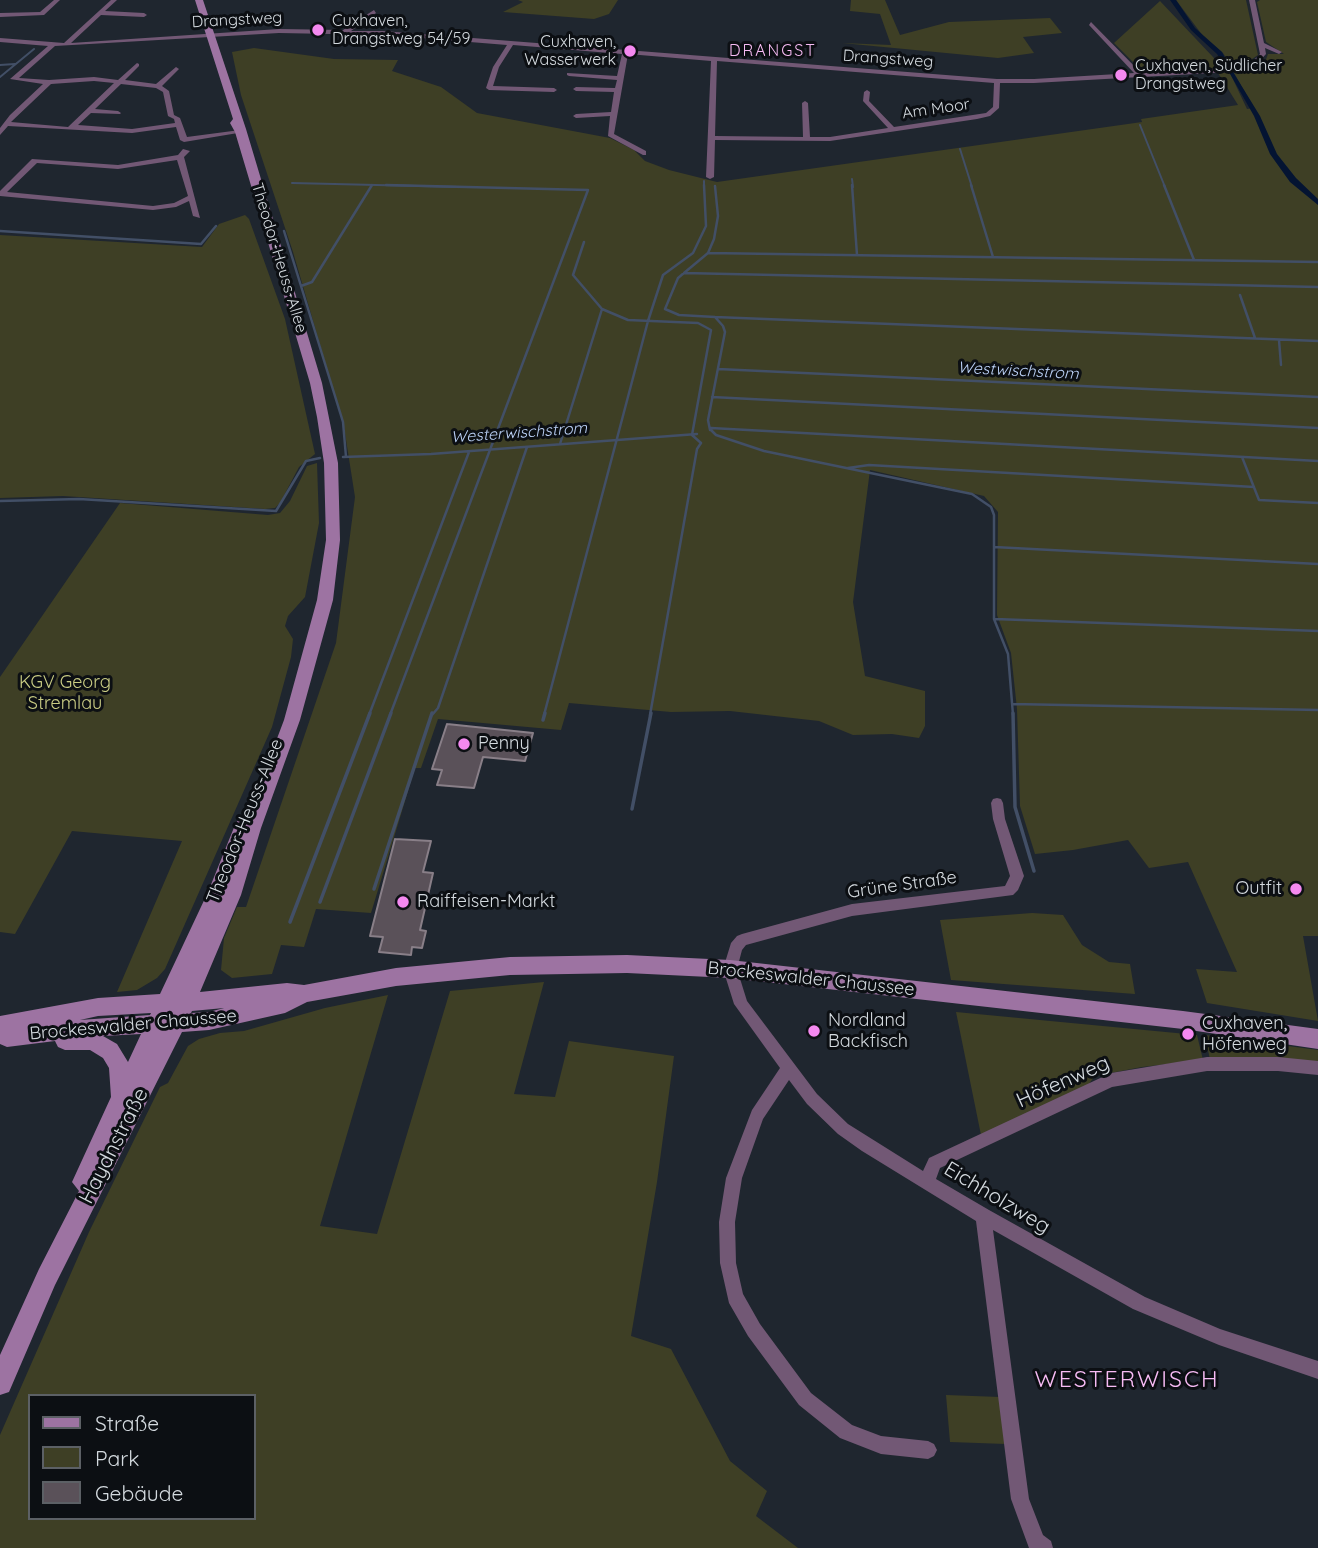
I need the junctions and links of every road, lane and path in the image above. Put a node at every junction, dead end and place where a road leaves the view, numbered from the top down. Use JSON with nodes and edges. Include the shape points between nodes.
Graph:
{"nodes":[{"id":1,"x":57,"y":0,"type":"edge"},
{"id":2,"x":114,"y":0,"type":"edge"},
{"id":3,"x":199,"y":0,"type":"edge"},
{"id":4,"x":1252,"y":0,"type":"edge"},
{"id":5,"x":374,"y":12,"type":"dead end"},
{"id":6,"x":100,"y":13,"type":"junction"},
{"id":7,"x":0,"y":15,"type":"edge"},
{"id":8,"x":144,"y":15,"type":"dead end"},
{"id":9,"x":1091,"y":24,"type":"dead end"},
{"id":10,"x":345,"y":32,"type":"junction"},
{"id":11,"x":211,"y":35,"type":"junction"},
{"id":12,"x":0,"y":40,"type":"edge"},
{"id":13,"x":511,"y":43,"type":"junction"},
{"id":14,"x":1262,"y":44,"type":"junction"},
{"id":15,"x":53,"y":45,"type":"junction"},
{"id":16,"x":65,"y":45,"type":"junction"},
{"id":17,"x":625,"y":52,"type":"junction"},
{"id":18,"x":1262,"y":52,"type":"junction"},
{"id":19,"x":714,"y":59,"type":"junction"},
{"id":20,"x":138,"y":65,"type":"dead end"},
{"id":21,"x":176,"y":69,"type":"dead end"},
{"id":22,"x":569,"y":74,"type":"dead end"},
{"id":23,"x":1139,"y":75,"type":"junction"},
{"id":24,"x":621,"y":78,"type":"junction"},
{"id":25,"x":121,"y":81,"type":"junction"},
{"id":26,"x":997,"y":81,"type":"junction"},
{"id":27,"x":49,"y":82,"type":"junction"},
{"id":28,"x":159,"y":86,"type":"junction"},
{"id":29,"x":576,"y":89,"type":"dead end"},
{"id":30,"x":554,"y":90,"type":"dead end"},
{"id":31,"x":619,"y":90,"type":"junction"},
{"id":32,"x":867,"y":92,"type":"dead end"},
{"id":33,"x":805,"y":103,"type":"dead end"},
{"id":34,"x":89,"y":111,"type":"junction"},
{"id":35,"x":118,"y":113,"type":"dead end"},
{"id":36,"x":615,"y":114,"type":"junction"},
{"id":37,"x":576,"y":116,"type":"dead end"},
{"id":38,"x":7,"y":124,"type":"junction"},
{"id":39,"x":180,"y":124,"type":"junction"},
{"id":40,"x":72,"y":127,"type":"junction"},
{"id":41,"x":239,"y":128,"type":"junction"},
{"id":42,"x":892,"y":129,"type":"junction"},
{"id":43,"x":0,"y":132,"type":"edge"},
{"id":44,"x":712,"y":138,"type":"junction"},
{"id":45,"x":807,"y":139,"type":"junction"},
{"id":46,"x":184,"y":140,"type":"junction"},
{"id":47,"x":42,"y":153,"type":"dead end"},
{"id":48,"x":643,"y":153,"type":"dead end"},
{"id":49,"x":180,"y":157,"type":"junction"},
{"id":50,"x":35,"y":161,"type":"junction"},
{"id":51,"x":710,"y":177,"type":"dead end"},
{"id":52,"x":0,"y":194,"type":"edge"},
{"id":53,"x":190,"y":198,"type":"junction"},
{"id":54,"x":197,"y":216,"type":"dead end"},
{"id":55,"x":316,"y":619,"type":"junction"},
{"id":56,"x":997,"y":803,"type":"dead end"},
{"id":57,"x":730,"y":969,"type":"junction"},
{"id":58,"x":197,"y":978,"type":"junction"},
{"id":59,"x":295,"y":993,"type":"junction"},
{"id":60,"x":170,"y":1013,"type":"junction"},
{"id":61,"x":2,"y":1032,"type":"edge"},
{"id":62,"x":1318,"y":1039,"type":"edge"},
{"id":63,"x":1318,"y":1068,"type":"edge"},
{"id":64,"x":788,"y":1069,"type":"junction"},
{"id":65,"x":121,"y":1098,"type":"junction"},
{"id":66,"x":928,"y":1181,"type":"junction"},
{"id":67,"x":983,"y":1216,"type":"junction"},
{"id":68,"x":47,"y":1277,"type":"junction"},
{"id":69,"x":1318,"y":1370,"type":"edge"},
{"id":70,"x":0,"y":1383,"type":"edge"},
{"id":71,"x":928,"y":1450,"type":"dead end"},
{"id":72,"x":1044,"y":1548,"type":"edge"}],
"edges":[{"from":1,"to":7,"type":"street","via":[[44,14]]},
{"from":2,"to":6,"type":"street"},
{"from":3,"to":11,"type":"street","name":"Theodor-Heuss-Allee"},
{"from":4,"to":14,"type":"street"},
{"from":5,"to":10,"type":"street"},
{"from":6,"to":8,"type":"street"},
{"from":6,"to":16,"type":"street"},
{"from":9,"to":23,"type":"street"},
{"from":10,"to":11,"type":"street","name":"Drangstweg"},
{"from":10,"to":13,"type":"street","name":"Drangstweg"},
{"from":11,"to":16,"type":"street","name":"Drangstweg"},
{"from":11,"to":41,"type":"street","name":"Theodor-Heuss-Allee"},
{"from":12,"to":15,"type":"street","name":"Drangstweg"},
{"from":13,"to":17,"type":"street","name":"Drangstweg"},
{"from":13,"to":30,"type":"street","via":[[489,88]]},
{"from":14,"to":18,"type":"street"},
{"from":14,"to":18,"type":"street","via":[[1279,52]]},
{"from":15,"to":16,"type":"street","name":"Drangstweg"},
{"from":15,"to":27,"type":"street","via":[[13,79]]},
{"from":17,"to":19,"type":"street","name":"Drangstweg"},
{"from":17,"to":24,"type":"street"},
{"from":18,"to":23,"type":"street","name":"Drangstweg","via":[[1252,66]]},
{"from":19,"to":26,"type":"street","name":"Drangstweg"},
{"from":19,"to":44,"type":"street"},
{"from":20,"to":25,"type":"street"},
{"from":21,"to":28,"type":"street"},
{"from":22,"to":24,"type":"street"},
{"from":23,"to":26,"type":"street","name":"Drangstweg"},
{"from":24,"to":31,"type":"street"},
{"from":25,"to":27,"type":"street"},
{"from":25,"to":28,"type":"street"},
{"from":25,"to":34,"type":"street"},
{"from":26,"to":42,"type":"street","name":"Am Moor","via":[[996,108],[988,115]]},
{"from":27,"to":38,"type":"street"},
{"from":28,"to":39,"type":"street","via":[[166,90],[172,116]]},
{"from":29,"to":31,"type":"street"},
{"from":31,"to":36,"type":"street"},
{"from":32,"to":42,"type":"street","name":"Am Moor","via":[[866,101]]},
{"from":33,"to":45,"type":"street"},
{"from":34,"to":35,"type":"street"},
{"from":34,"to":40,"type":"street"},
{"from":36,"to":37,"type":"street"},
{"from":36,"to":48,"type":"street","via":[[611,135]]},
{"from":38,"to":40,"type":"street"},
{"from":38,"to":43,"type":"street"},
{"from":39,"to":40,"type":"street","via":[[132,131]]},
{"from":39,"to":46,"type":"street"},
{"from":41,"to":46,"type":"street"},
{"from":41,"to":55,"type":"street","name":"Theodor-Heuss-Allee","via":[[316,383],[331,463],[332,509]]},
{"from":42,"to":45,"type":"street","name":"Am Moor"},
{"from":44,"to":45,"type":"street","name":"Am Moor"},
{"from":44,"to":51,"type":"street"},
{"from":46,"to":49,"type":"street","via":[[186,152]]},
{"from":47,"to":50,"type":"street"},
{"from":49,"to":50,"type":"street","via":[[118,167]]},
{"from":49,"to":53,"type":"street"},
{"from":50,"to":52,"type":"street"},
{"from":52,"to":53,"type":"street","via":[[153,208]]},
{"from":53,"to":54,"type":"street"},
{"from":55,"to":58,"type":"street","name":"Theodor-Heuss-Allee","via":[[292,720],[232,895]]},
{"from":55,"to":60,"type":"street","name":"Theodor-Heuss-Allee","via":[[282,730]]},
{"from":56,"to":57,"type":"street","name":"Grüne Straße","via":[[1017,876],[1009,891],[852,910],[751,937],[736,947]]},
{"from":57,"to":59,"type":"street","name":"Brockeswalder Chaussee","via":[[627,964],[510,966]]},
{"from":57,"to":62,"type":"street","name":"Brockeswalder Chaussee"},
{"from":57,"to":64,"type":"street","name":"Eichholzweg","via":[[741,1004]]},
{"from":58,"to":59,"type":"street","via":[[221,992],[277,988]]},
{"from":58,"to":60,"type":"street","name":"Theodor-Heuss-Allee"},
{"from":59,"to":60,"type":"street","name":"Brockeswalder Chaussee","via":[[285,1004],[246,1014]]},
{"from":60,"to":61,"type":"street","name":"Brockeswalder Chaussee"},
{"from":60,"to":65,"type":"street","name":"Haydnstraße"},
{"from":60,"to":68,"type":"street","name":"Haydnstraße"},
{"from":61,"to":65,"type":"street","via":[[23,1042],[79,1039],[103,1045],[119,1066]]},
{"from":63,"to":66,"type":"street","name":"Höfenweg","via":[[1207,1064],[1111,1080],[934,1163]]},
{"from":64,"to":66,"type":"street","name":"Eichholzweg","via":[[843,1129]]},
{"from":64,"to":71,"type":"street","via":[[757,1115],[734,1178],[727,1222],[735,1297],[805,1399],[846,1432],[881,1445]]},
{"from":65,"to":68,"type":"street","name":"Haydnstraße"},
{"from":66,"to":67,"type":"street","name":"Eichholzweg"},
{"from":67,"to":69,"type":"street","name":"Eichholzweg","via":[[1176,1320]]},
{"from":67,"to":72,"type":"street","via":[[1020,1499],[1036,1541]]},
{"from":68,"to":70,"type":"street","name":"Haydnstraße"}]}
